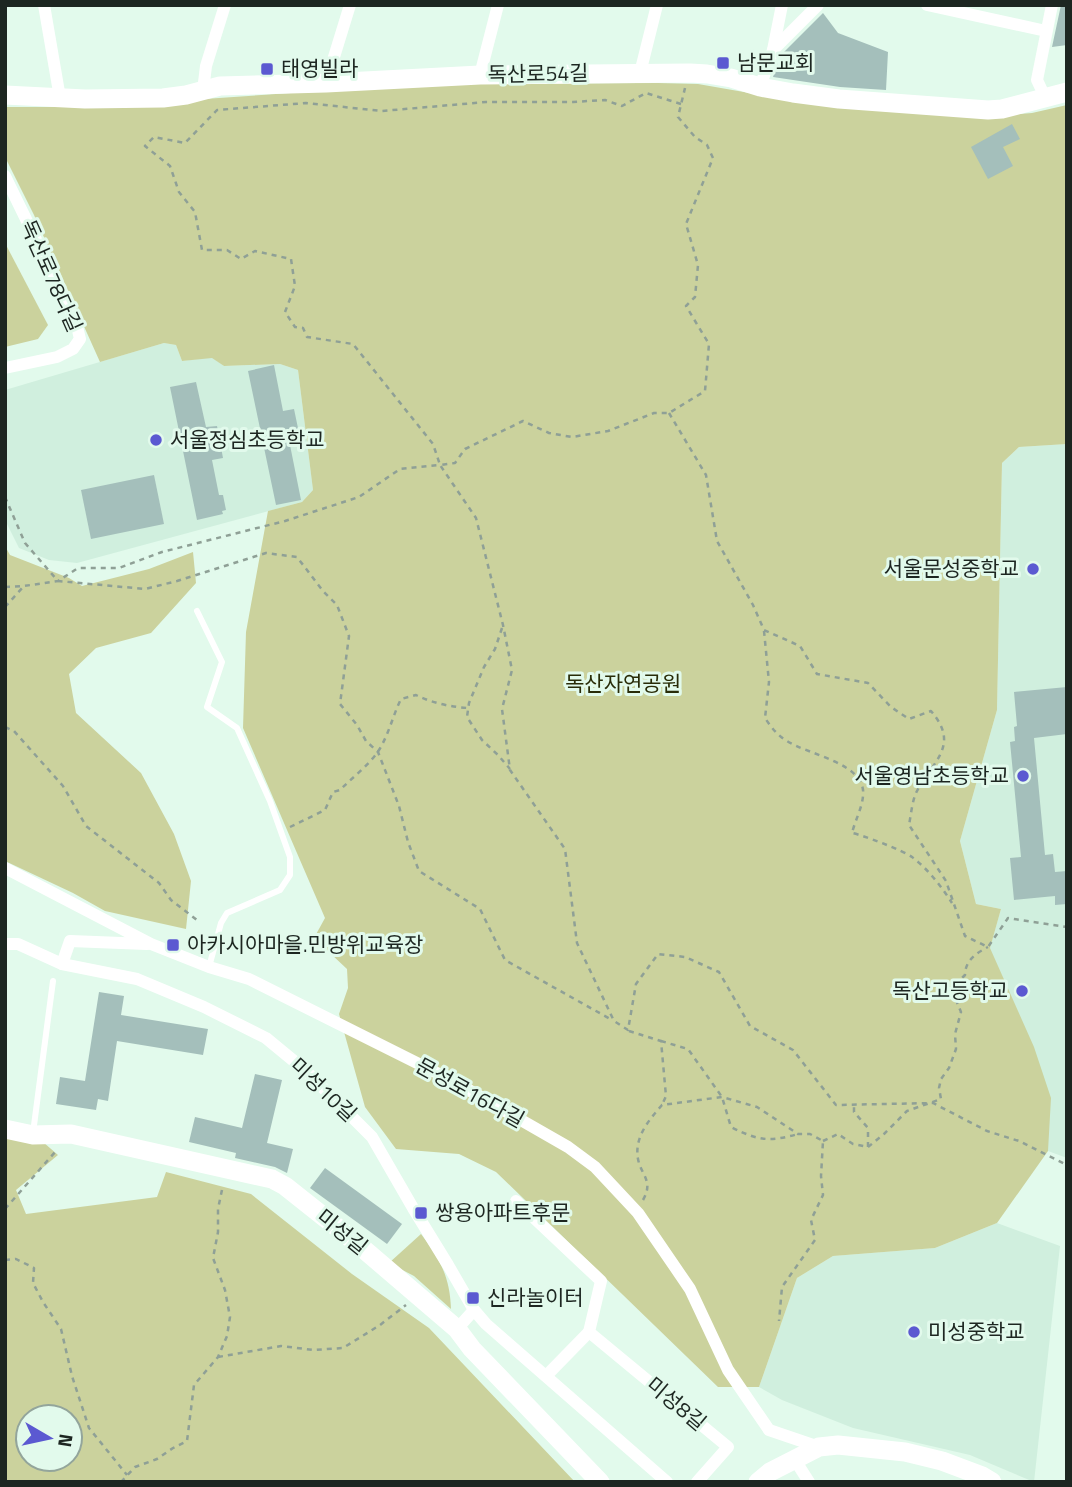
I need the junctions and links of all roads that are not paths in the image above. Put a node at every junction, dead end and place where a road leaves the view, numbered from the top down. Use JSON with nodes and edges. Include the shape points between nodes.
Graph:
{"nodes":[{"id":1,"x":44,"y":5,"type":"edge"},
{"id":2,"x":225,"y":5,"type":"edge"},
{"id":3,"x":350,"y":5,"type":"edge"},
{"id":4,"x":498,"y":5,"type":"edge"},
{"id":5,"x":657,"y":5,"type":"edge"},
{"id":6,"x":782,"y":5,"type":"edge"},
{"id":7,"x":818,"y":5,"type":"edge"},
{"id":8,"x":927,"y":5,"type":"edge"},
{"id":9,"x":1052,"y":5,"type":"edge"},
{"id":10,"x":1046,"y":31,"type":"junction"},
{"id":11,"x":773,"y":50,"type":"junction"},
{"id":12,"x":640,"y":73,"type":"junction"},
{"id":13,"x":480,"y":75,"type":"junction"},
{"id":14,"x":326,"y":83,"type":"junction"},
{"id":15,"x":760,"y":86,"type":"junction"},
{"id":16,"x":203,"y":91,"type":"junction"},
{"id":17,"x":1067,"y":92,"type":"edge"},
{"id":18,"x":5,"y":95,"type":"edge"},
{"id":19,"x":1045,"y":97,"type":"junction"},
{"id":20,"x":61,"y":98,"type":"junction"},
{"id":21,"x":5,"y":176,"type":"edge"},
{"id":22,"x":5,"y":368,"type":"edge"},
{"id":23,"x":197,"y":611,"type":"dead end"},
{"id":24,"x":5,"y":868,"type":"edge"},
{"id":25,"x":5,"y":944,"type":"edge"},
{"id":26,"x":151,"y":944,"type":"junction"},
{"id":27,"x":62,"y":964,"type":"junction"},
{"id":28,"x":209,"y":967,"type":"junction"},
{"id":29,"x":53,"y":981,"type":"dead end"},
{"id":30,"x":5,"y":1129,"type":"edge"},
{"id":31,"x":33,"y":1135,"type":"junction"},
{"id":32,"x":516,"y":1201,"type":"dead end"},
{"id":33,"x":474,"y":1310,"type":"junction"},
{"id":34,"x":457,"y":1329,"type":"junction"},
{"id":35,"x":589,"y":1332,"type":"junction"},
{"id":36,"x":546,"y":1376,"type":"junction"},
{"id":37,"x":820,"y":1447,"type":"junction"},
{"id":38,"x":795,"y":1460,"type":"junction"},
{"id":39,"x":600,"y":1482,"type":"edge"},
{"id":40,"x":667,"y":1482,"type":"edge"},
{"id":41,"x":696,"y":1482,"type":"edge"},
{"id":42,"x":758,"y":1482,"type":"edge"},
{"id":43,"x":808,"y":1482,"type":"edge"},
{"id":44,"x":992,"y":1482,"type":"edge"}],
"edges":[{"from":1,"to":20,"type":"street"},
{"from":2,"to":16,"type":"street"},
{"from":3,"to":14,"type":"street"},
{"from":4,"to":13,"type":"street"},
{"from":5,"to":12,"type":"street"},
{"from":6,"to":11,"type":"street"},
{"from":7,"to":11,"type":"street"},
{"from":8,"to":10,"type":"street"},
{"from":9,"to":10,"type":"street"},
{"from":10,"to":19,"type":"street","via":[[1037,80]]},
{"from":11,"to":15,"type":"street"},
{"from":12,"to":13,"type":"street","name":"독산로54길"},
{"from":12,"to":15,"type":"street","name":"독산로54길","via":[[690,73]]},
{"from":13,"to":14,"type":"street","name":"독산로54길"},
{"from":14,"to":16,"type":"street","name":"독산로54길","via":[[220,86]]},
{"from":15,"to":19,"type":"street","name":"독산로54길","via":[[839,99],[988,110]]},
{"from":16,"to":20,"type":"street","name":"독산로54길","via":[[163,98]]},
{"from":17,"to":19,"type":"street","name":"독산로54길"},
{"from":18,"to":20,"type":"street","name":"독산로54길"},
{"from":21,"to":22,"type":"street","name":"독산로78다길","via":[[80,339],[73,349],[57,357]]},
{"from":23,"to":28,"type":"lane","via":[[222,662],[207,707],[237,728],[290,857],[290,875],[280,890],[227,913]]},
{"from":24,"to":26,"type":"street","name":"문성로16다길"},
{"from":25,"to":27,"type":"street","name":"미성10길","via":[[18,944]]},
{"from":26,"to":27,"type":"street","via":[[70,942]]},
{"from":26,"to":28,"type":"street","name":"문성로16다길"},
{"from":27,"to":33,"type":"street","name":"미성10길","via":[[137,979],[204,1007],[266,1038],[306,1071],[372,1137]]},
{"from":28,"to":37,"type":"street","name":"문성로16다길","via":[[249,979],[453,1081],[595,1167],[635,1210],[690,1289],[728,1370],[769,1430]]},
{"from":29,"to":31,"type":"lane"},
{"from":30,"to":31,"type":"street","name":"미성길"},
{"from":31,"to":34,"type":"street","name":"미성길","via":[[71,1134],[272,1180],[353,1240]]},
{"from":32,"to":35,"type":"street","via":[[601,1280]]},
{"from":33,"to":34,"type":"street"},
{"from":33,"to":36,"type":"street"},
{"from":34,"to":39,"type":"street","name":"미성길"},
{"from":35,"to":36,"type":"street"},
{"from":35,"to":41,"type":"street","name":"미성8길","via":[[728,1447]]},
{"from":36,"to":40,"type":"street"},
{"from":37,"to":38,"type":"street"},
{"from":37,"to":44,"type":"street","via":[[905,1452],[942,1461]]},
{"from":38,"to":42,"type":"street"},
{"from":38,"to":43,"type":"street"}]}
